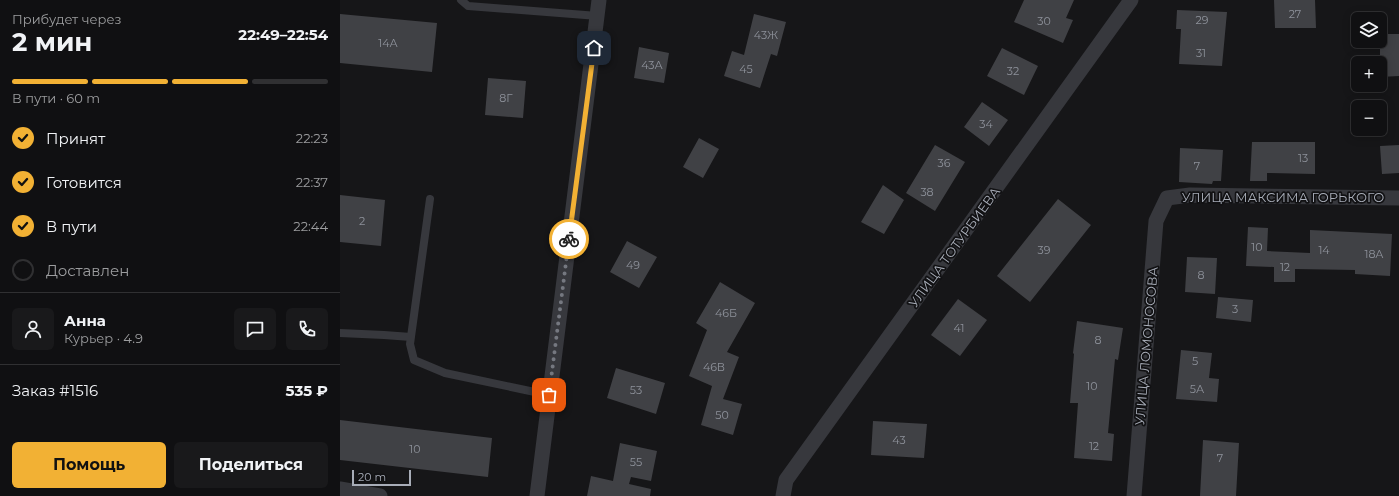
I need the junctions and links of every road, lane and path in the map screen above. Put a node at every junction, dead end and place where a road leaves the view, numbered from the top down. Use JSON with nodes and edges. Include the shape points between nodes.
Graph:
{"nodes":[{"id":1,"x":461,"y":0,"type":"edge"},
{"id":2,"x":599,"y":0,"type":"edge"},
{"id":3,"x":1131,"y":0,"type":"edge"},
{"id":4,"x":598,"y":16,"type":"junction"},
{"id":5,"x":1166,"y":198,"type":"joint"},
{"id":6,"x":1399,"y":198,"type":"edge"},
{"id":7,"x":430,"y":199,"type":"dead end"},
{"id":8,"x":340,"y":333,"type":"edge"},
{"id":9,"x":411,"y":338,"type":"junction"},
{"id":10,"x":549,"y":395,"type":"junction"},
{"id":11,"x":340,"y":489,"type":"edge"},
{"id":12,"x":380,"y":496,"type":"edge"},
{"id":13,"x":537,"y":496,"type":"edge"},
{"id":14,"x":783,"y":496,"type":"edge"},
{"id":15,"x":1134,"y":496,"type":"edge"}],
"edges":[{"from":1,"to":4,"type":"lane","via":[[468,6]]},
{"from":2,"to":4,"type":"street"},
{"from":3,"to":14,"type":"street","name":"УЛИЦА ТОТУРБИЕВА","via":[[786,480]]},
{"from":4,"to":10,"type":"street"},
{"from":5,"to":6,"type":"street","name":"УЛИЦА МАКСИМА ГОРЬКОГО","via":[[1190,195]]},
{"from":5,"to":15,"type":"street","name":"УЛИЦА ЛОМОНОСОВА","via":[[1156,221]]},
{"from":7,"to":9,"type":"lane"},
{"from":8,"to":9,"type":"lane","via":[[384,334]]},
{"from":9,"to":10,"type":"lane","via":[[414,360],[445,373]]},
{"from":10,"to":13,"type":"street"},
{"from":11,"to":12,"type":"street"}]}
